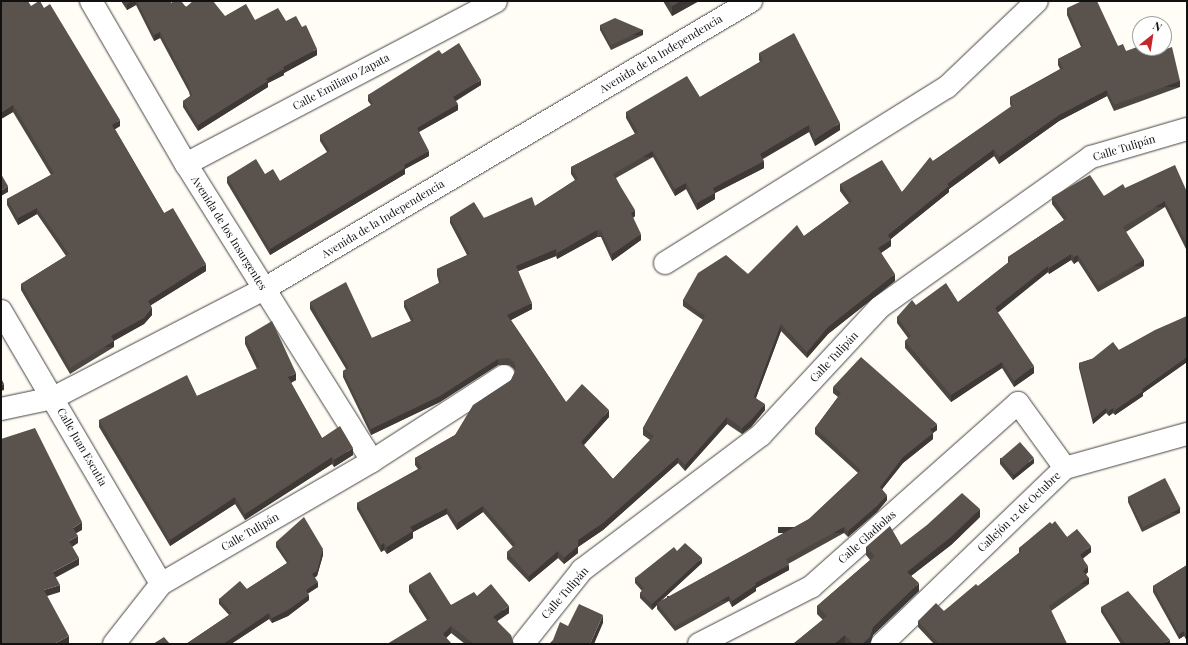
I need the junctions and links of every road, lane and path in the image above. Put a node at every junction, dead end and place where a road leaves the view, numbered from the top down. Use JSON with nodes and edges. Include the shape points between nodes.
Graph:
{"nodes":[{"id":1,"x":91,"y":1,"type":"edge"},
{"id":2,"x":496,"y":1,"type":"edge"},
{"id":3,"x":751,"y":1,"type":"edge"},
{"id":4,"x":1037,"y":1,"type":"edge"},
{"id":5,"x":1187,"y":129,"type":"edge"},
{"id":6,"x":186,"y":164,"type":"junction"},
{"id":7,"x":665,"y":263,"type":"dead end"},
{"id":8,"x":264,"y":290,"type":"junction"},
{"id":9,"x":1,"y":311,"type":"edge"},
{"id":10,"x":504,"y":376,"type":"dead end"},
{"id":11,"x":53,"y":398,"type":"junction"},
{"id":12,"x":1,"y":409,"type":"edge"},
{"id":13,"x":1187,"y":434,"type":"edge"},
{"id":14,"x":372,"y":461,"type":"junction"},
{"id":15,"x":1066,"y":468,"type":"junction"},
{"id":16,"x":161,"y":584,"type":"junction"},
{"id":17,"x":114,"y":644,"type":"edge"},
{"id":18,"x":523,"y":644,"type":"edge"},
{"id":19,"x":699,"y":644,"type":"edge"},
{"id":20,"x":882,"y":644,"type":"edge"}],
"edges":[{"from":1,"to":6,"type":"street","name":"Avenida de los Insurgentes"},
{"from":2,"to":6,"type":"street","name":"Calle Emiliano Zapata"},
{"from":3,"to":8,"type":"street","name":"Avenida de la Independencia"},
{"from":4,"to":7,"type":"street","via":[[947,86]]},
{"from":5,"to":18,"type":"street","name":"Calle Tulipán","via":[[1091,157],[880,307],[761,435],[582,570]]},
{"from":6,"to":8,"type":"street","name":"Avenida de los Insurgentes"},
{"from":8,"to":11,"type":"street","name":"Avenida de la Independencia"},
{"from":8,"to":14,"type":"street","name":"Avenida de los Insurgentes"},
{"from":9,"to":11,"type":"street","name":"Calle Juan Escutia"},
{"from":10,"to":14,"type":"street","name":"Calle Tulipán"},
{"from":11,"to":12,"type":"street","name":"Avenida de la Independencia"},
{"from":11,"to":16,"type":"street","name":"Calle Juan Escutia"},
{"from":13,"to":15,"type":"street","name":"Callejón 12 de Octubre"},
{"from":14,"to":16,"type":"street","name":"Calle Tulipán"},
{"from":15,"to":19,"type":"street","name":"Calle Gladiolas","via":[[1018,403],[811,587]]},
{"from":15,"to":20,"type":"street","name":"Callejón 12 de Octubre"},
{"from":16,"to":17,"type":"street","name":"Calle Tulipán"}]}
